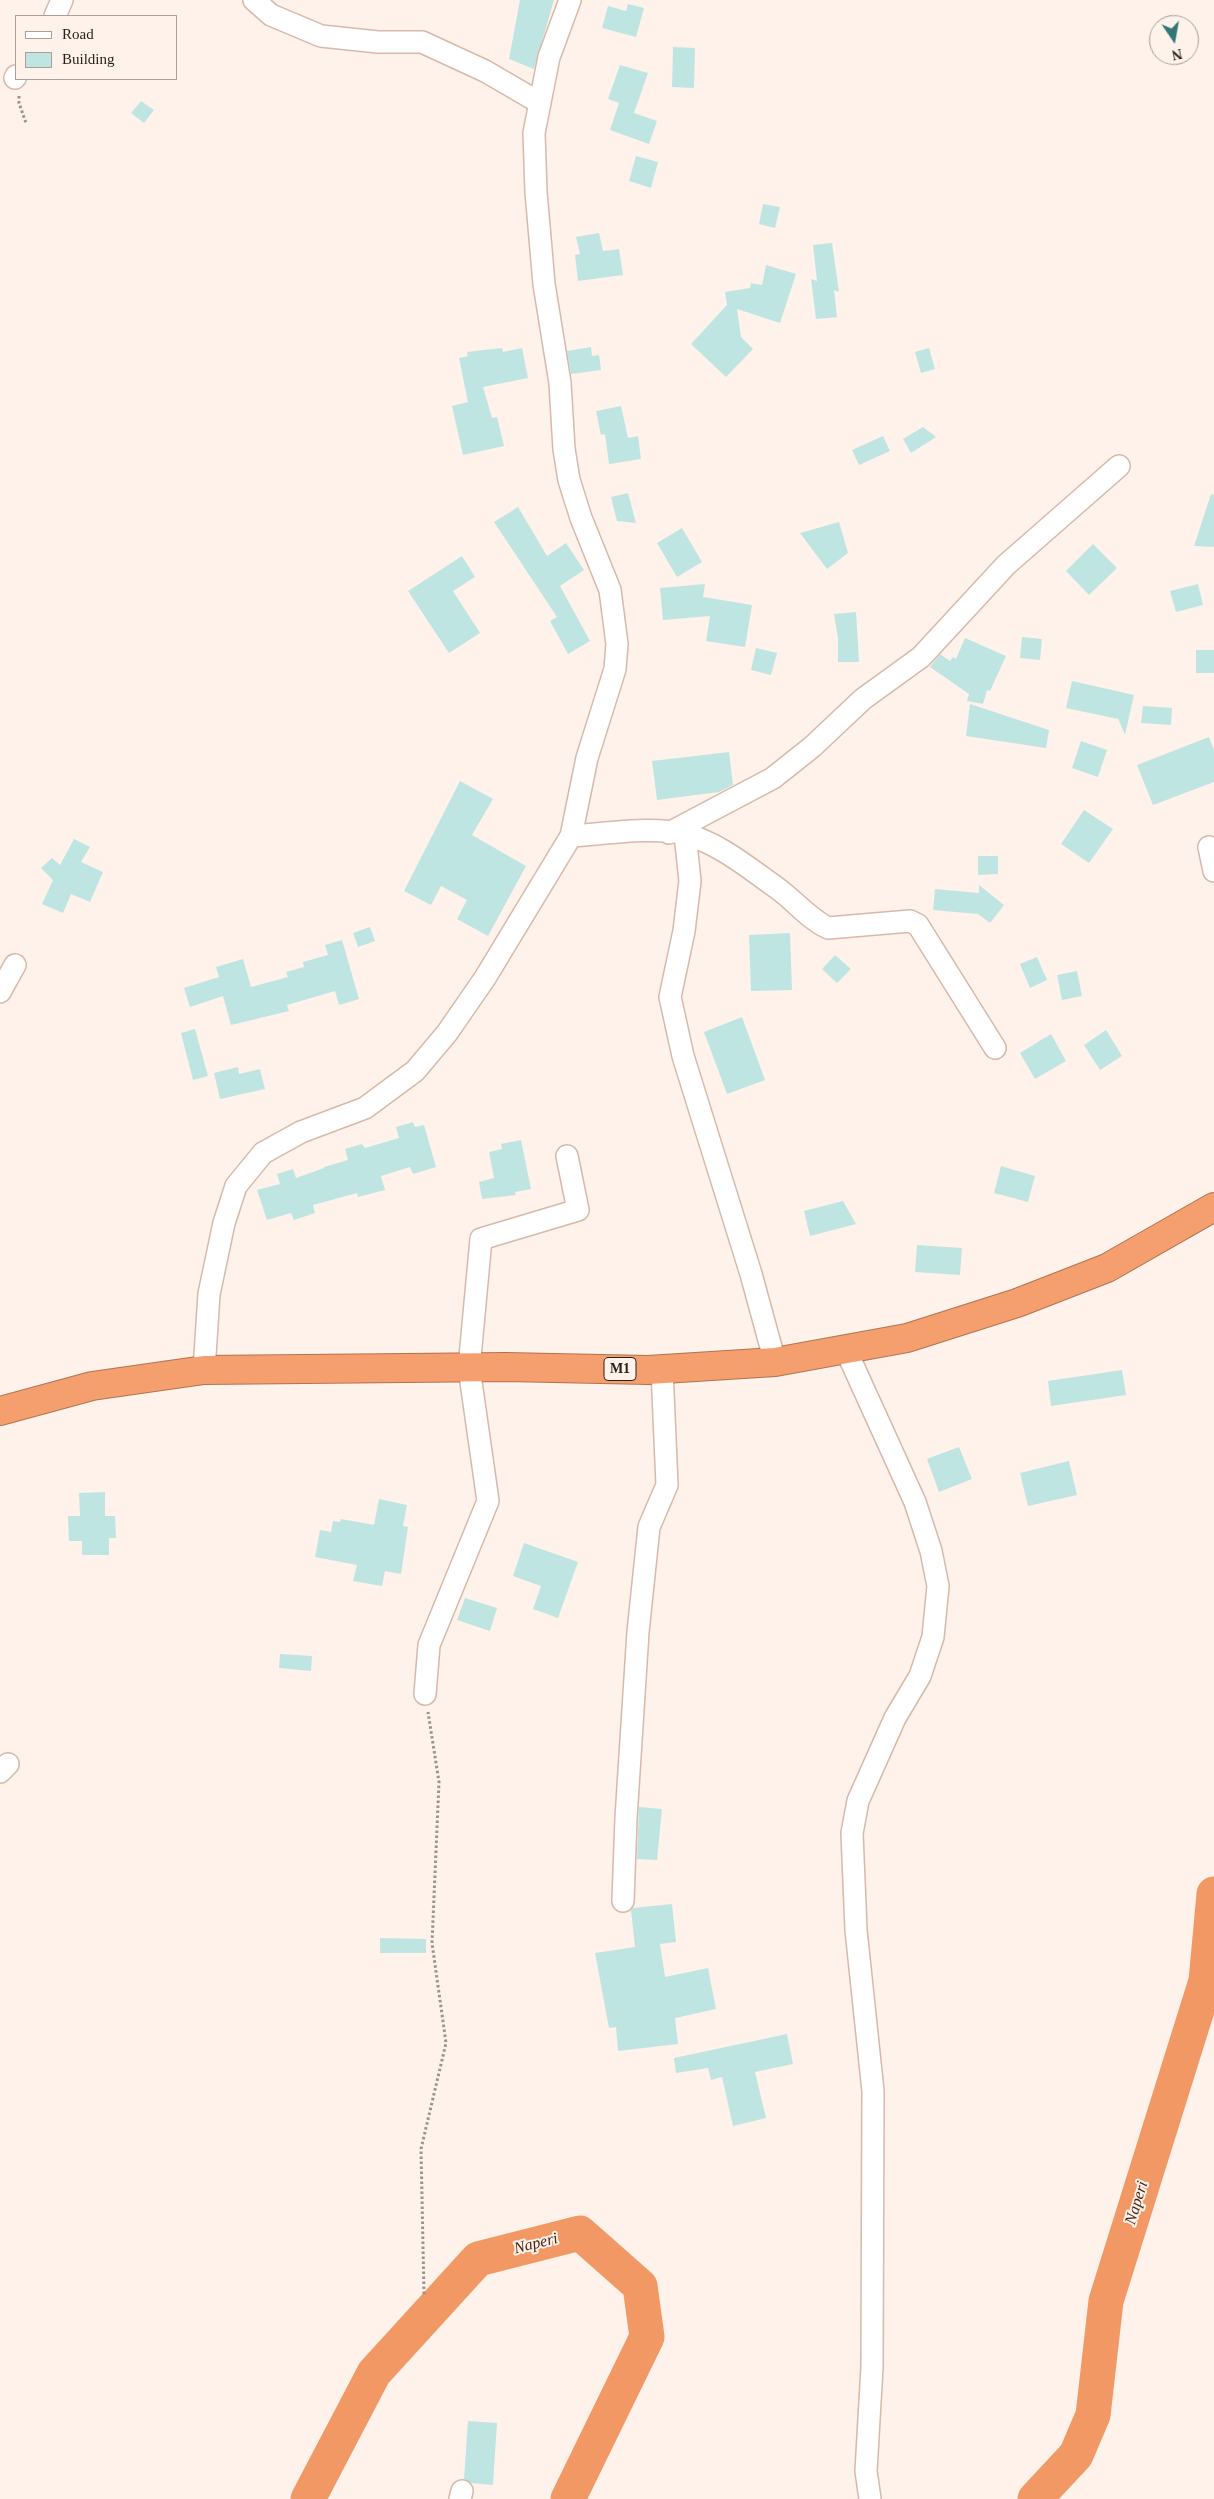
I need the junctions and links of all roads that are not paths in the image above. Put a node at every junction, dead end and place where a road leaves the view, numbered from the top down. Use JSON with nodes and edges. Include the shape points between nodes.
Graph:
{"nodes":[{"id":1,"x":62,"y":0,"type":"edge"},
{"id":2,"x":254,"y":0,"type":"edge"},
{"id":3,"x":570,"y":0,"type":"edge"},
{"id":4,"x":55,"y":15,"type":"edge"},
{"id":5,"x":540,"y":104,"type":"junction"},
{"id":6,"x":1119,"y":466,"type":"dead end"},
{"id":7,"x":677,"y":834,"type":"junction"},
{"id":8,"x":571,"y":836,"type":"junction"},
{"id":9,"x":1209,"y":847,"type":"dead end"},
{"id":10,"x":1214,"y":871,"type":"edge"},
{"id":11,"x":16,"y":965,"type":"dead end"},
{"id":12,"x":0,"y":992,"type":"edge"},
{"id":13,"x":995,"y":1048,"type":"dead end"},
{"id":14,"x":567,"y":1156,"type":"dead end"},
{"id":15,"x":1214,"y":1207,"type":"edge"},
{"id":16,"x":845,"y":1348,"type":"junction"},
{"id":17,"x":774,"y":1362,"type":"junction"},
{"id":18,"x":468,"y":1368,"type":"junction"},
{"id":19,"x":662,"y":1369,"type":"junction"},
{"id":20,"x":204,"y":1370,"type":"junction"},
{"id":21,"x":0,"y":1411,"type":"edge"},
{"id":22,"x":425,"y":1694,"type":"road end"},
{"id":23,"x":623,"y":1901,"type":"dead end"},
{"id":24,"x":870,"y":2499,"type":"edge"}],
"edges":[{"from":1,"to":4,"type":"street"},
{"from":2,"to":5,"type":"street","via":[[271,15],[321,36],[378,42],[422,42],[486,71]]},
{"from":3,"to":5,"type":"street","via":[[549,57]]},
{"from":5,"to":8,"type":"street","via":[[534,134],[536,192],[544,284],[560,383],[564,449],[569,480],[581,518],[610,590],[617,644],[615,669],[587,758]]},
{"from":6,"to":7,"type":"street","via":[[1006,565],[921,657],[863,699],[773,778]]},
{"from":7,"to":8,"type":"street"},
{"from":7,"to":13,"type":"street","via":[[727,854],[828,928],[903,919],[918,925]]},
{"from":7,"to":17,"type":"street","via":[[690,881],[684,931],[670,997],[683,1056],[752,1274]]},
{"from":8,"to":20,"type":"street","via":[[485,978],[447,1033],[415,1071],[365,1108],[300,1132],[263,1153],[236,1186],[224,1223],[209,1294]]},
{"from":9,"to":10,"type":"street"},
{"from":11,"to":12,"type":"street"},
{"from":14,"to":18,"type":"street","via":[[578,1210],[481,1239]]},
{"from":15,"to":16,"type":"highway","number":"M1","via":[[1107,1268],[1017,1303],[907,1338]]},
{"from":16,"to":17,"type":"highway","number":"M1"},
{"from":16,"to":24,"type":"street","via":[[915,1502],[931,1550],[938,1586],[933,1636],[920,1676],[895,1718],[858,1802],[852,1833],[856,1930],[873,2091],[872,2367],[866,2471]]},
{"from":17,"to":19,"type":"highway","number":"M1"},
{"from":18,"to":19,"type":"highway","number":"M1"},
{"from":18,"to":20,"type":"highway","number":"M1"},
{"from":18,"to":22,"type":"street","via":[[488,1501],[430,1645]]},
{"from":19,"to":23,"type":"street","via":[[668,1485],[649,1527],[638,1632]]},
{"from":20,"to":21,"type":"highway","number":"M1","via":[[92,1386]]}]}
